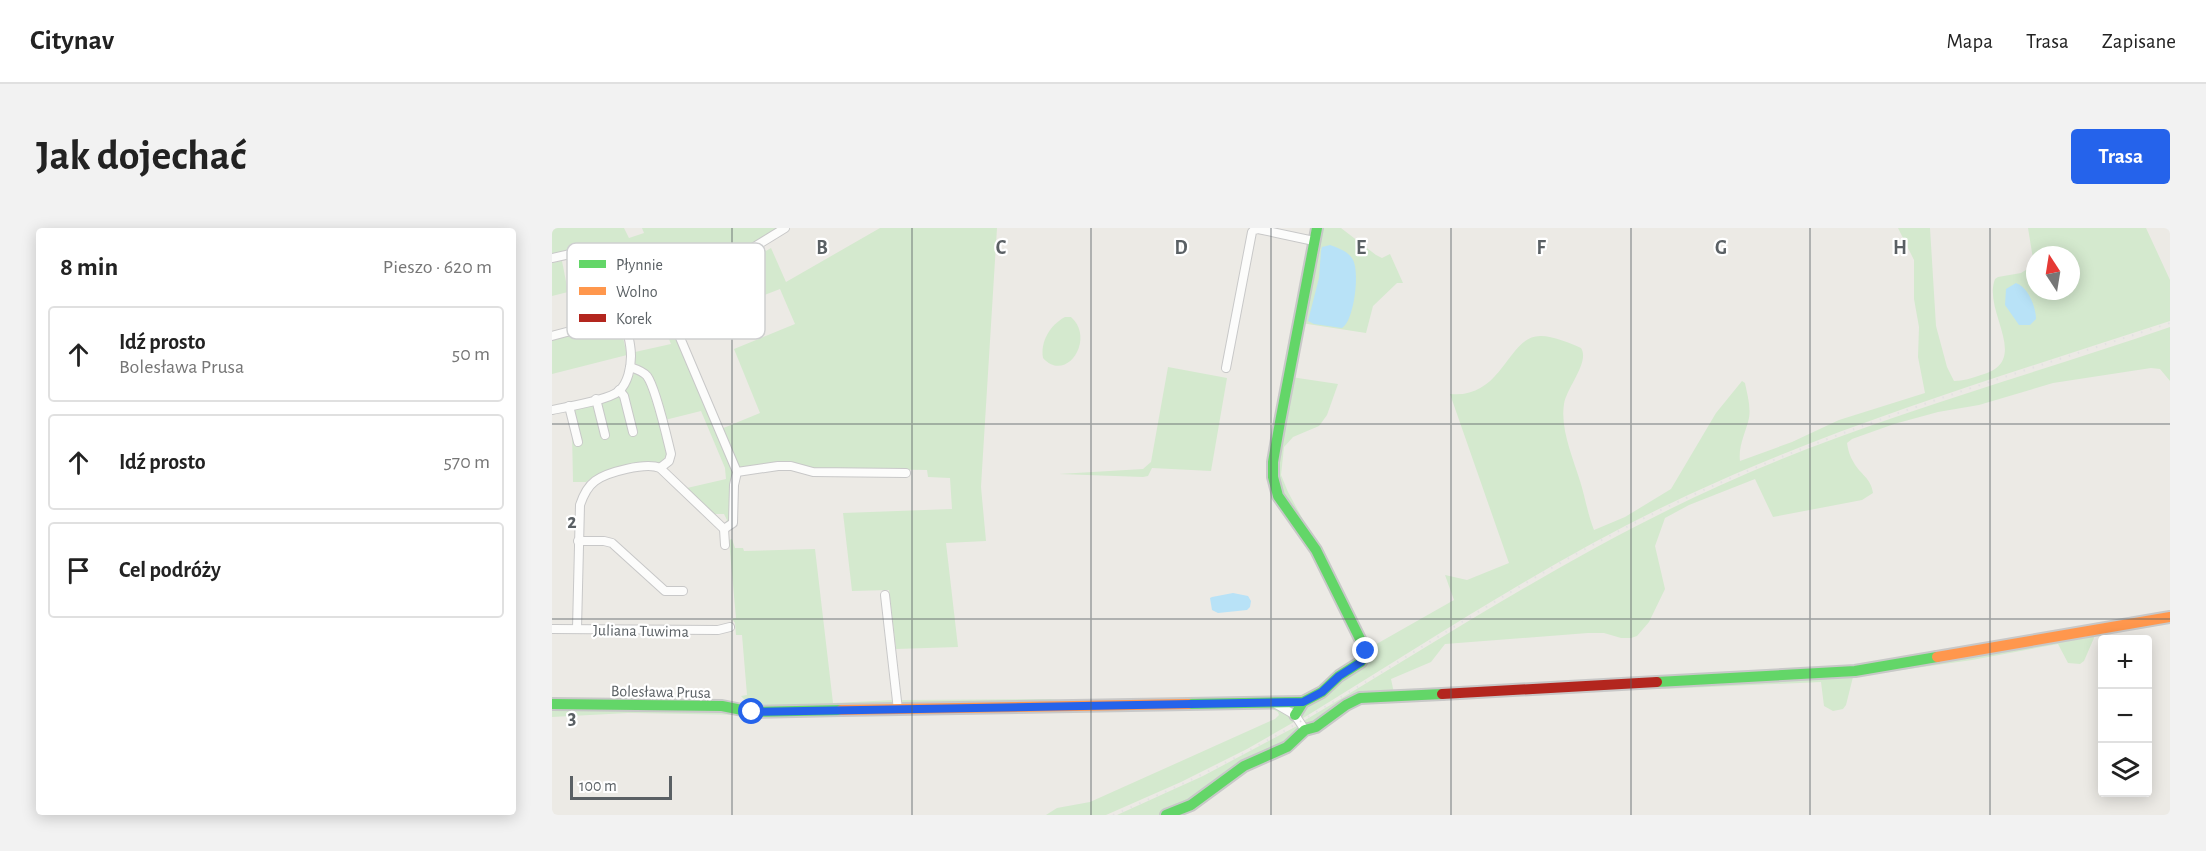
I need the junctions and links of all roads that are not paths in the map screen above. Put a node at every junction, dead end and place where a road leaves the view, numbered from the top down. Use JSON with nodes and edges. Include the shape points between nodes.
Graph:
{"nodes":[{"id":1,"x":785,"y":228,"type":"edge"},
{"id":2,"x":1317,"y":228,"type":"edge"},
{"id":3,"x":1314,"y":241,"type":"junction"},
{"id":4,"x":761,"y":243,"type":"edge"},
{"id":5,"x":567,"y":255,"type":"edge"},
{"id":6,"x":552,"y":258,"type":"edge"},
{"id":7,"x":567,"y":332,"type":"edge"},
{"id":8,"x":552,"y":336,"type":"edge"},
{"id":9,"x":628,"y":339,"type":"edge"},
{"id":10,"x":681,"y":339,"type":"edge"},
{"id":11,"x":630,"y":367,"type":"junction"},
{"id":12,"x":1226,"y":368,"type":"dead end"},
{"id":13,"x":620,"y":390,"type":"junction"},
{"id":14,"x":596,"y":399,"type":"junction"},
{"id":15,"x":569,"y":406,"type":"junction"},
{"id":16,"x":552,"y":410,"type":"edge"},
{"id":17,"x":633,"y":432,"type":"dead end"},
{"id":18,"x":605,"y":435,"type":"dead end"},
{"id":19,"x":578,"y":442,"type":"dead end"},
{"id":20,"x":660,"y":468,"type":"junction"},
{"id":21,"x":737,"y":472,"type":"junction"},
{"id":22,"x":906,"y":473,"type":"dead end"},
{"id":23,"x":724,"y":529,"type":"junction"},
{"id":24,"x":578,"y":541,"type":"junction"},
{"id":25,"x":726,"y":545,"type":"dead end"},
{"id":26,"x":683,"y":591,"type":"dead end"},
{"id":27,"x":885,"y":595,"type":"dead end"},
{"id":28,"x":2170,"y":616,"type":"edge"},
{"id":29,"x":730,"y":627,"type":"dead end"},
{"id":30,"x":552,"y":629,"type":"edge"},
{"id":31,"x":578,"y":629,"type":"junction"},
{"id":32,"x":1303,"y":702,"type":"junction"},
{"id":33,"x":552,"y":704,"type":"edge"},
{"id":34,"x":1276,"y":704,"type":"junction"},
{"id":35,"x":898,"y":710,"type":"junction"},
{"id":36,"x":1295,"y":715,"type":"junction"},
{"id":37,"x":1305,"y":730,"type":"junction"},
{"id":38,"x":1166,"y":815,"type":"edge"}],
"edges":[{"from":1,"to":4,"type":"street"},
{"from":2,"to":3,"type":"street"},
{"from":3,"to":12,"type":"street","via":[[1254,230]]},
{"from":3,"to":32,"type":"street","via":[[1276,442],[1273,477],[1278,496],[1316,550],[1366,651],[1361,662]]},
{"from":5,"to":6,"type":"street"},
{"from":7,"to":8,"type":"street"},
{"from":9,"to":11,"type":"street"},
{"from":10,"to":21,"type":"street"},
{"from":11,"to":13,"type":"street"},
{"from":11,"to":20,"type":"street","via":[[648,376],[654,391],[671,454]]},
{"from":13,"to":14,"type":"street"},
{"from":13,"to":17,"type":"street"},
{"from":14,"to":15,"type":"street"},
{"from":14,"to":18,"type":"street"},
{"from":15,"to":16,"type":"street"},
{"from":15,"to":19,"type":"street"},
{"from":20,"to":23,"type":"street"},
{"from":20,"to":24,"type":"street","via":[[642,466],[595,481],[580,505]]},
{"from":21,"to":22,"type":"street","via":[[791,466],[813,472]]},
{"from":21,"to":23,"type":"street","via":[[733,523]]},
{"from":23,"to":25,"type":"street"},
{"from":24,"to":26,"type":"street","via":[[612,543],[665,591]]},
{"from":24,"to":31,"type":"street"},
{"from":27,"to":35,"type":"street"},
{"from":28,"to":37,"type":"street","via":[[1855,671],[1368,697],[1353,701],[1316,727]]},
{"from":29,"to":31,"type":"street","name":"Juliana Tuwima"},
{"from":30,"to":31,"type":"street","name":"Juliana Tuwima"},
{"from":32,"to":34,"type":"street","name":"Bolesława Prusa"},
{"from":32,"to":36,"type":"street"},
{"from":33,"to":35,"type":"street","name":"Bolesława Prusa","via":[[722,706],[752,712]]},
{"from":34,"to":35,"type":"street","name":"Bolesława Prusa"},
{"from":34,"to":36,"type":"street"},
{"from":36,"to":37,"type":"street"},
{"from":37,"to":38,"type":"street","via":[[1287,747],[1254,760],[1198,801]]}]}
